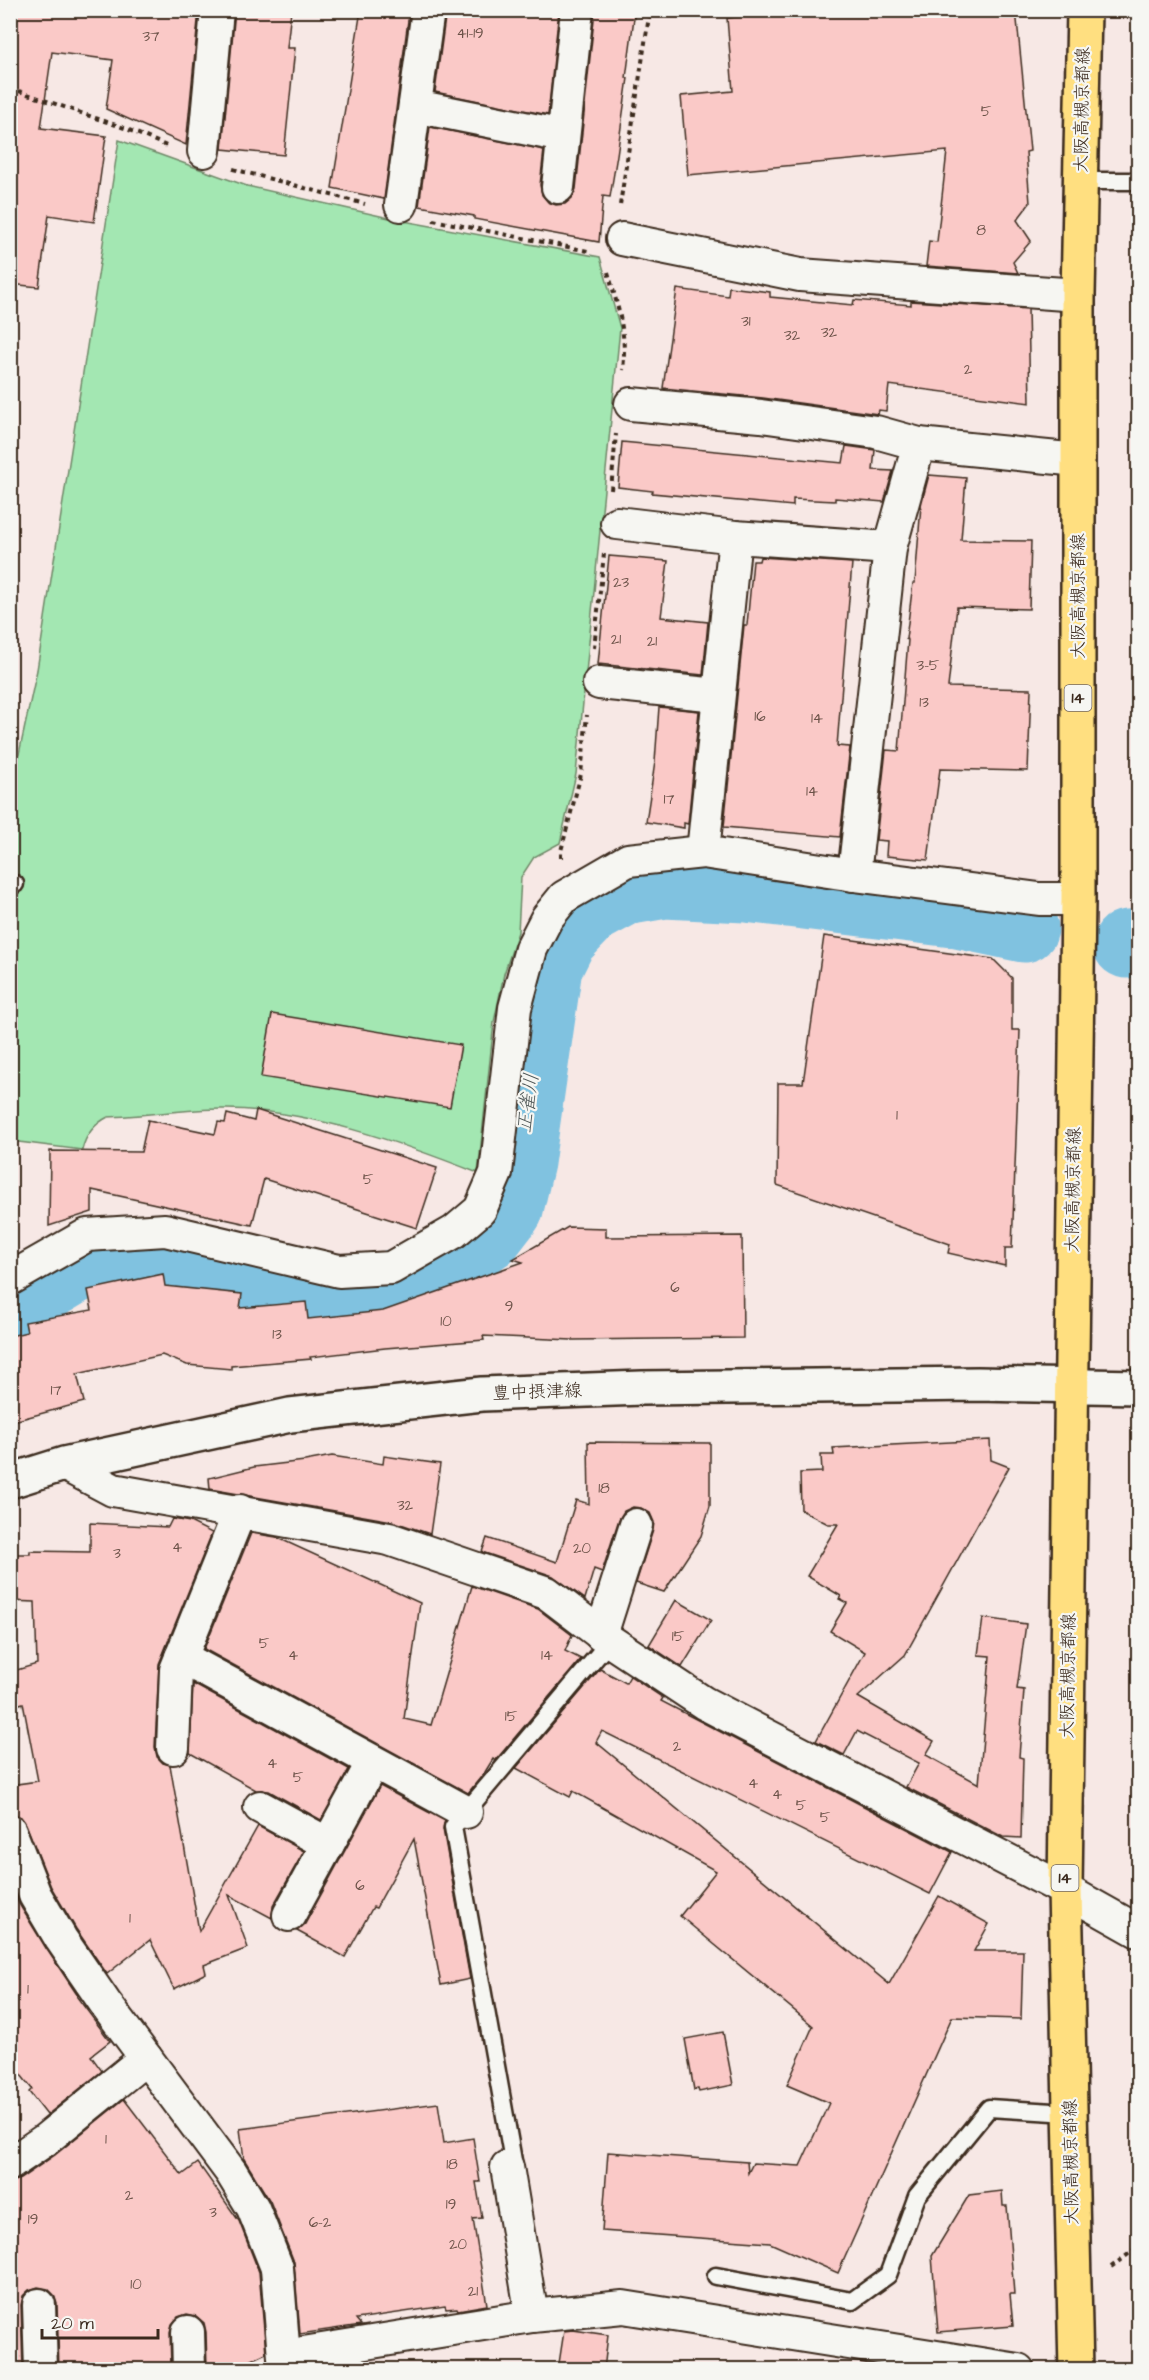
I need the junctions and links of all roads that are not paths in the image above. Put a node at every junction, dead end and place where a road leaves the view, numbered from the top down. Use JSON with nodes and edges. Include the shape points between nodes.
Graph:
{"nodes":[{"id":1,"x":217,"y":10,"type":"edge"},
{"id":2,"x":428,"y":10,"type":"edge"},
{"id":3,"x":577,"y":10,"type":"edge"},
{"id":4,"x":1084,"y":10,"type":"edge"},
{"id":5,"x":415,"y":106,"type":"junction"},
{"id":6,"x":563,"y":136,"type":"junction"},
{"id":7,"x":202,"y":156,"type":"road end"},
{"id":8,"x":1081,"y":181,"type":"junction"},
{"id":9,"x":1138,"y":181,"type":"edge"},
{"id":10,"x":558,"y":187,"type":"dead end"},
{"id":11,"x":412,"y":211,"type":"road end"},
{"id":12,"x":612,"y":246,"type":"road end"},
{"id":13,"x":1078,"y":295,"type":"junction"},
{"id":14,"x":624,"y":417,"type":"road end"},
{"id":15,"x":919,"y":444,"type":"junction"},
{"id":16,"x":1078,"y":460,"type":"junction"},
{"id":17,"x":610,"y":524,"type":"road end"},
{"id":18,"x":735,"y":537,"type":"junction"},
{"id":19,"x":890,"y":548,"type":"junction"},
{"id":20,"x":596,"y":669,"type":"road end"},
{"id":21,"x":718,"y":695,"type":"junction"},
{"id":22,"x":703,"y":852,"type":"junction"},
{"id":23,"x":854,"y":875,"type":"junction"},
{"id":24,"x":1078,"y":899,"type":"junction"},
{"id":25,"x":10,"y":1279,"type":"edge"},
{"id":26,"x":1072,"y":1386,"type":"junction"},
{"id":27,"x":1138,"y":1387,"type":"edge"},
{"id":28,"x":64,"y":1464,"type":"junction"},
{"id":29,"x":10,"y":1481,"type":"edge"},
{"id":30,"x":240,"y":1511,"type":"junction"},
{"id":31,"x":636,"y":1525,"type":"dead end"},
{"id":32,"x":605,"y":1638,"type":"junction"},
{"id":33,"x":181,"y":1657,"type":"junction"},
{"id":34,"x":173,"y":1748,"type":"dead end"},
{"id":35,"x":373,"y":1762,"type":"junction"},
{"id":36,"x":260,"y":1806,"type":"dead end"},
{"id":37,"x":466,"y":1812,"type":"junction"},
{"id":38,"x":10,"y":1831,"type":"edge"},
{"id":39,"x":328,"y":1844,"type":"junction"},
{"id":40,"x":1065,"y":1890,"type":"junction"},
{"id":41,"x":23,"y":1900,"type":"edge"},
{"id":42,"x":289,"y":1915,"type":"dead end"},
{"id":43,"x":1138,"y":1931,"type":"edge"},
{"id":44,"x":146,"y":2058,"type":"junction"},
{"id":45,"x":1070,"y":2113,"type":"junction"},
{"id":46,"x":10,"y":2164,"type":"edge"},
{"id":47,"x":507,"y":2167,"type":"joint"},
{"id":48,"x":716,"y":2276,"type":"dead end"},
{"id":49,"x":39,"y":2306,"type":"dead end"},
{"id":50,"x":532,"y":2316,"type":"junction"},
{"id":51,"x":188,"y":2332,"type":"dead end"},
{"id":52,"x":285,"y":2363,"type":"edge"},
{"id":53,"x":40,"y":2370,"type":"edge"},
{"id":54,"x":189,"y":2370,"type":"edge"},
{"id":55,"x":1018,"y":2370,"type":"edge"},
{"id":56,"x":1076,"y":2370,"type":"edge"}],
"edges":[{"from":1,"to":7,"type":"street"},
{"from":2,"to":5,"type":"street"},
{"from":3,"to":6,"type":"street"},
{"from":4,"to":8,"type":"main road","name":"大阪高槻京都線","number":"14"},
{"from":5,"to":6,"type":"street"},
{"from":5,"to":11,"type":"street"},
{"from":6,"to":10,"type":"street"},
{"from":8,"to":9,"type":"lane"},
{"from":8,"to":13,"type":"main road","name":"大阪高槻京都線","number":"14"},
{"from":12,"to":13,"type":"street","via":[[800,275]]},
{"from":13,"to":16,"type":"main road","name":"大阪高槻京都線","number":"14"},
{"from":14,"to":15,"type":"street","via":[[761,416],[876,432]]},
{"from":15,"to":16,"type":"street"},
{"from":15,"to":19,"type":"street"},
{"from":16,"to":24,"type":"main road","name":"大阪高槻京都線","number":"14"},
{"from":17,"to":18,"type":"street"},
{"from":18,"to":19,"type":"street"},
{"from":18,"to":21,"type":"street"},
{"from":19,"to":23,"type":"street"},
{"from":20,"to":21,"type":"street"},
{"from":21,"to":22,"type":"street"},
{"from":22,"to":23,"type":"street"},
{"from":22,"to":25,"type":"street","via":[[628,860],[564,897],[547,918],[531,949],[515,1008],[495,1173],[480,1210],[454,1232],[391,1268],[339,1271],[165,1230],[87,1235]]},
{"from":23,"to":24,"type":"street","via":[[1040,899]]},
{"from":24,"to":26,"type":"main road","name":"大阪高槻京都線","number":"14"},
{"from":26,"to":27,"type":"main road","name":"豊中摂津線"},
{"from":26,"to":28,"type":"main road","name":"豊中摂津線","via":[[642,1388],[482,1394],[291,1414]]},
{"from":26,"to":40,"type":"main road","name":"大阪高槻京都線","number":"14"},
{"from":28,"to":29,"type":"main road","name":"豊中摂津線"},
{"from":28,"to":30,"type":"street","via":[[113,1490]]},
{"from":30,"to":32,"type":"street","via":[[388,1539],[546,1593]]},
{"from":30,"to":33,"type":"street"},
{"from":31,"to":32,"type":"street"},
{"from":32,"to":37,"type":"lane"},
{"from":32,"to":40,"type":"street","via":[[704,1703]]},
{"from":33,"to":34,"type":"street","via":[[176,1670]]},
{"from":33,"to":35,"type":"street"},
{"from":35,"to":37,"type":"street"},
{"from":35,"to":39,"type":"street"},
{"from":36,"to":39,"type":"street"},
{"from":37,"to":47,"type":"lane","via":[[453,1827],[514,2166]]},
{"from":38,"to":41,"type":"street"},
{"from":39,"to":42,"type":"street"},
{"from":40,"to":43,"type":"street"},
{"from":40,"to":45,"type":"main road","name":"大阪高槻京都線","number":"14"},
{"from":41,"to":44,"type":"street","via":[[61,1939]]},
{"from":44,"to":46,"type":"street"},
{"from":44,"to":52,"type":"street","via":[[231,2172],[262,2228],[277,2268]]},
{"from":45,"to":48,"type":"lane","via":[[989,2108],[917,2196],[888,2275],[852,2301]]},
{"from":45,"to":56,"type":"main road","name":"大阪高槻京都線","number":"14"},
{"from":47,"to":50,"type":"street"},
{"from":49,"to":53,"type":"street"},
{"from":50,"to":52,"type":"street"},
{"from":50,"to":55,"type":"street","via":[[623,2307]]},
{"from":51,"to":54,"type":"street"}]}
